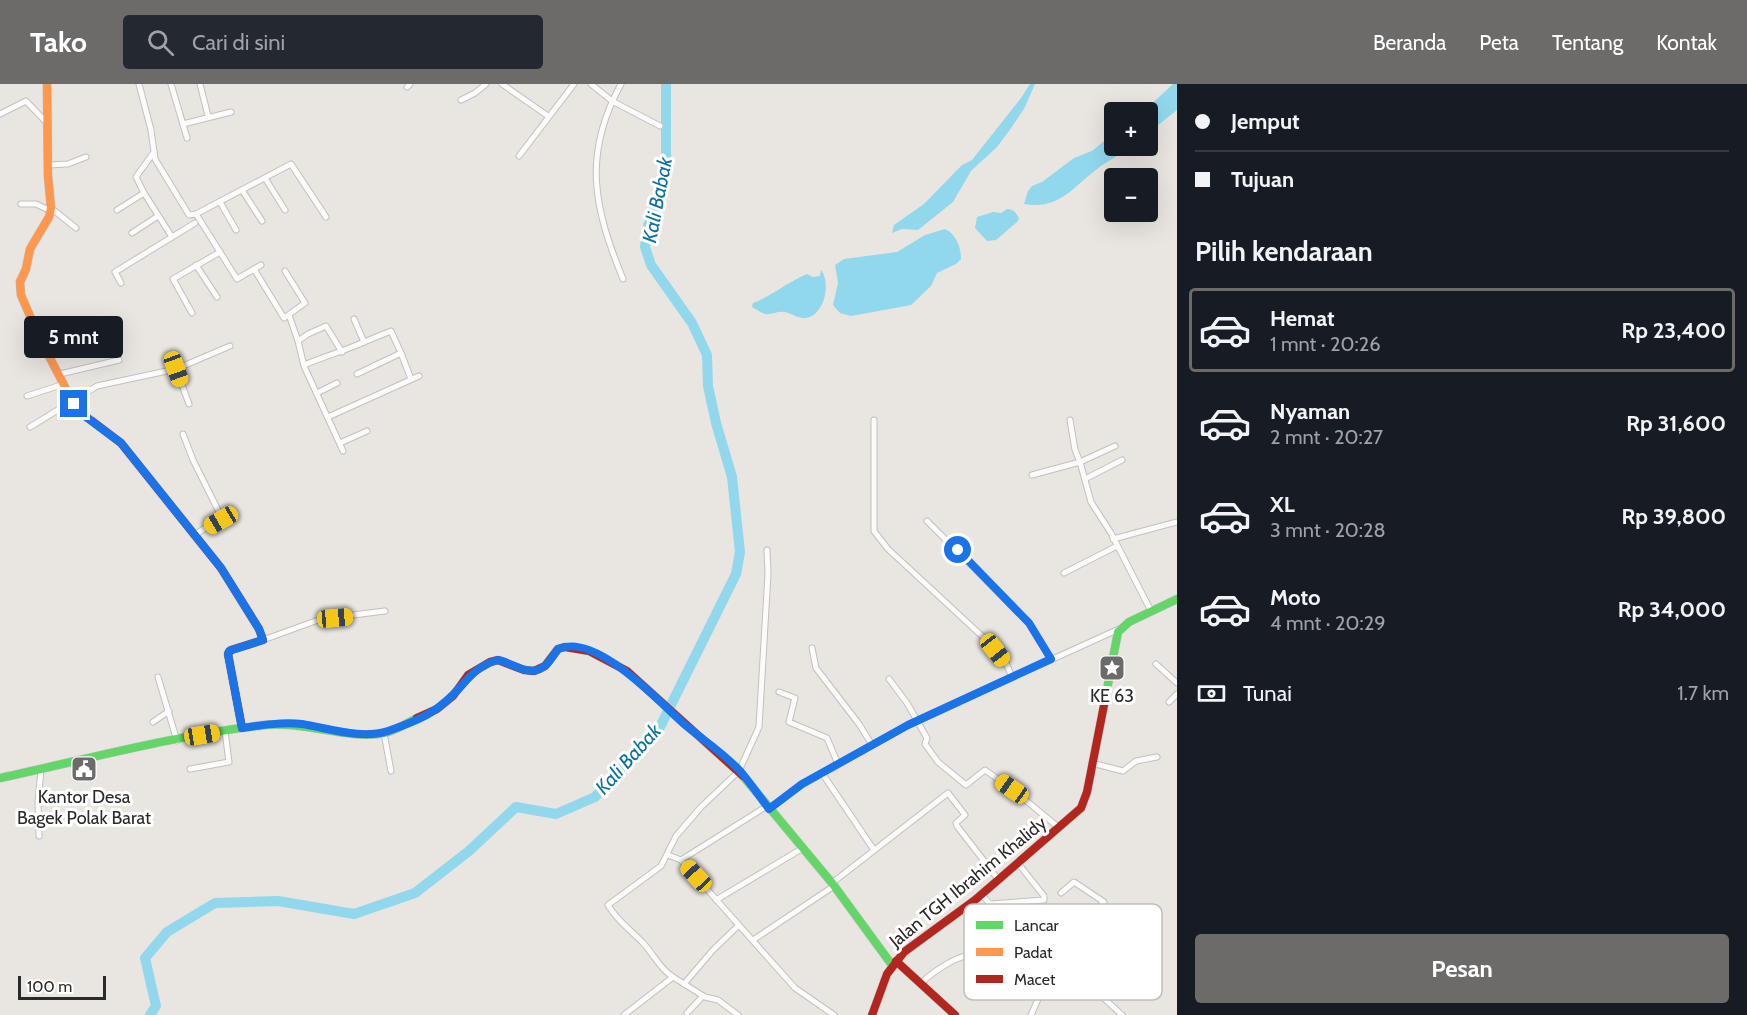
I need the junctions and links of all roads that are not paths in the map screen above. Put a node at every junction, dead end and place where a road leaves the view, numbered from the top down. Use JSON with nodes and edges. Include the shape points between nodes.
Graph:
{"nodes":[{"id":1,"x":47,"y":84,"type":"edge"},
{"id":2,"x":139,"y":84,"type":"edge"},
{"id":3,"x":171,"y":84,"type":"edge"},
{"id":4,"x":200,"y":84,"type":"edge"},
{"id":5,"x":486,"y":84,"type":"edge"},
{"id":6,"x":502,"y":84,"type":"edge"},
{"id":7,"x":574,"y":84,"type":"edge"},
{"id":8,"x":591,"y":84,"type":"edge"},
{"id":9,"x":621,"y":84,"type":"edge"},
{"id":10,"x":461,"y":100,"type":"dead end"},
{"id":11,"x":612,"y":101,"type":"junction"},
{"id":12,"x":231,"y":112,"type":"dead end"},
{"id":13,"x":0,"y":114,"type":"edge"},
{"id":14,"x":208,"y":116,"type":"junction"},
{"id":15,"x":548,"y":116,"type":"junction"},
{"id":16,"x":49,"y":124,"type":"junction"},
{"id":17,"x":183,"y":124,"type":"junction"},
{"id":18,"x":660,"y":126,"type":"dead end"},
{"id":19,"x":187,"y":138,"type":"dead end"},
{"id":20,"x":154,"y":152,"type":"junction"},
{"id":21,"x":519,"y":156,"type":"dead end"},
{"id":22,"x":86,"y":157,"type":"dead end"},
{"id":23,"x":48,"y":165,"type":"junction"},
{"id":24,"x":265,"y":178,"type":"junction"},
{"id":25,"x":242,"y":190,"type":"junction"},
{"id":26,"x":144,"y":194,"type":"junction"},
{"id":27,"x":220,"y":202,"type":"junction"},
{"id":28,"x":21,"y":204,"type":"dead end"},
{"id":29,"x":51,"y":209,"type":"junction"},
{"id":30,"x":117,"y":210,"type":"dead end"},
{"id":31,"x":285,"y":210,"type":"dead end"},
{"id":32,"x":196,"y":214,"type":"junction"},
{"id":33,"x":158,"y":216,"type":"junction"},
{"id":34,"x":326,"y":217,"type":"dead end"},
{"id":35,"x":262,"y":222,"type":"dead end"},
{"id":36,"x":195,"y":223,"type":"dead end"},
{"id":37,"x":76,"y":228,"type":"dead end"},
{"id":38,"x":236,"y":230,"type":"dead end"},
{"id":39,"x":132,"y":232,"type":"dead end"},
{"id":40,"x":172,"y":237,"type":"junction"},
{"id":41,"x":220,"y":252,"type":"junction"},
{"id":42,"x":196,"y":266,"type":"junction"},
{"id":43,"x":261,"y":266,"type":"dead end"},
{"id":44,"x":254,"y":269,"type":"junction"},
{"id":45,"x":285,"y":271,"type":"dead end"},
{"id":46,"x":623,"y":279,"type":"dead end"},
{"id":47,"x":121,"y":283,"type":"dead end"},
{"id":48,"x":217,"y":297,"type":"dead end"},
{"id":49,"x":192,"y":313,"type":"dead end"},
{"id":50,"x":289,"y":315,"type":"junction"},
{"id":51,"x":354,"y":319,"type":"dead end"},
{"id":52,"x":298,"y":341,"type":"junction"},
{"id":53,"x":364,"y":342,"type":"junction"},
{"id":54,"x":230,"y":346,"type":"dead end"},
{"id":55,"x":342,"y":352,"type":"junction"},
{"id":56,"x":401,"y":353,"type":"junction"},
{"id":57,"x":119,"y":360,"type":"dead end"},
{"id":58,"x":304,"y":364,"type":"junction"},
{"id":59,"x":176,"y":369,"type":"junction"},
{"id":60,"x":60,"y":374,"type":"junction"},
{"id":61,"x":357,"y":374,"type":"dead end"},
{"id":62,"x":418,"y":376,"type":"dead end"},
{"id":63,"x":411,"y":379,"type":"junction"},
{"id":64,"x":337,"y":383,"type":"dead end"},
{"id":65,"x":64,"y":384,"type":"junction"},
{"id":66,"x":317,"y":393,"type":"junction"},
{"id":67,"x":27,"y":396,"type":"dead end"},
{"id":68,"x":71,"y":401,"type":"junction"},
{"id":69,"x":189,"y":404,"type":"dead end"},
{"id":70,"x":328,"y":417,"type":"junction"},
{"id":71,"x":874,"y":420,"type":"dead end"},
{"id":72,"x":1070,"y":420,"type":"dead end"},
{"id":73,"x":30,"y":427,"type":"dead end"},
{"id":74,"x":367,"y":431,"type":"dead end"},
{"id":75,"x":183,"y":434,"type":"dead end"},
{"id":76,"x":340,"y":443,"type":"junction"},
{"id":77,"x":1115,"y":446,"type":"dead end"},
{"id":78,"x":343,"y":451,"type":"dead end"},
{"id":79,"x":1122,"y":460,"type":"dead end"},
{"id":80,"x":1080,"y":462,"type":"junction"},
{"id":81,"x":1032,"y":475,"type":"dead end"},
{"id":82,"x":1085,"y":479,"type":"junction"},
{"id":83,"x":927,"y":521,"type":"dead end"},
{"id":84,"x":1177,"y":522,"type":"edge"},
{"id":85,"x":195,"y":535,"type":"junction"},
{"id":86,"x":1113,"y":539,"type":"junction"},
{"id":87,"x":1117,"y":546,"type":"junction"},
{"id":88,"x":767,"y":550,"type":"dead end"},
{"id":89,"x":1064,"y":573,"type":"dead end"},
{"id":90,"x":1177,"y":599,"type":"edge"},
{"id":91,"x":385,"y":611,"type":"dead end"},
{"id":92,"x":1151,"y":611,"type":"junction"},
{"id":93,"x":1122,"y":627,"type":"junction"},
{"id":94,"x":263,"y":640,"type":"junction"},
{"id":95,"x":812,"y":648,"type":"dead end"},
{"id":96,"x":1051,"y":659,"type":"junction"},
{"id":97,"x":1156,"y":664,"type":"dead end"},
{"id":98,"x":158,"y":676,"type":"dead end"},
{"id":99,"x":1012,"y":677,"type":"junction"},
{"id":100,"x":889,"y":679,"type":"dead end"},
{"id":101,"x":1177,"y":683,"type":"edge"},
{"id":102,"x":779,"y":692,"type":"dead end"},
{"id":103,"x":1177,"y":694,"type":"edge"},
{"id":104,"x":1169,"y":702,"type":"dead end"},
{"id":105,"x":169,"y":711,"type":"junction"},
{"id":106,"x":918,"y":720,"type":"junction"},
{"id":107,"x":153,"y":722,"type":"dead end"},
{"id":108,"x":242,"y":728,"type":"junction"},
{"id":109,"x":225,"y":731,"type":"junction"},
{"id":110,"x":384,"y":732,"type":"junction"},
{"id":111,"x":177,"y":741,"type":"junction"},
{"id":112,"x":872,"y":745,"type":"junction"},
{"id":113,"x":1157,"y":757,"type":"dead end"},
{"id":114,"x":1092,"y":763,"type":"junction"},
{"id":115,"x":838,"y":764,"type":"junction"},
{"id":116,"x":190,"y":769,"type":"dead end"},
{"id":117,"x":41,"y":770,"type":"junction"},
{"id":118,"x":391,"y":771,"type":"dead end"},
{"id":119,"x":740,"y":771,"type":"junction"},
{"id":120,"x":822,"y":773,"type":"junction"},
{"id":121,"x":0,"y":778,"type":"edge"},
{"id":122,"x":768,"y":808,"type":"junction"},
{"id":123,"x":1058,"y":827,"type":"junction"},
{"id":124,"x":39,"y":836,"type":"dead end"},
{"id":125,"x":802,"y":848,"type":"junction"},
{"id":126,"x":874,"y":850,"type":"junction"},
{"id":127,"x":668,"y":855,"type":"junction"},
{"id":128,"x":681,"y":860,"type":"junction"},
{"id":129,"x":1017,"y":862,"type":"junction"},
{"id":130,"x":998,"y":879,"type":"junction"},
{"id":131,"x":833,"y":885,"type":"junction"},
{"id":132,"x":1061,"y":893,"type":"dead end"},
{"id":133,"x":981,"y":894,"type":"junction"},
{"id":134,"x":716,"y":900,"type":"junction"},
{"id":135,"x":968,"y":904,"type":"edge"},
{"id":136,"x":1102,"y":904,"type":"edge"},
{"id":137,"x":964,"y":907,"type":"edge"},
{"id":138,"x":738,"y":926,"type":"junction"},
{"id":139,"x":753,"y":940,"type":"junction"},
{"id":140,"x":964,"y":957,"type":"edge"},
{"id":141,"x":894,"y":963,"type":"junction"},
{"id":142,"x":673,"y":977,"type":"junction"},
{"id":143,"x":921,"y":983,"type":"junction"},
{"id":144,"x":684,"y":984,"type":"junction"},
{"id":145,"x":703,"y":996,"type":"junction"},
{"id":146,"x":1037,"y":1000,"type":"edge"},
{"id":147,"x":1106,"y":1000,"type":"edge"},
{"id":148,"x":687,"y":1013,"type":"dead end"},
{"id":149,"x":624,"y":1015,"type":"edge"},
{"id":150,"x":738,"y":1015,"type":"edge"},
{"id":151,"x":834,"y":1015,"type":"edge"},
{"id":152,"x":872,"y":1015,"type":"edge"},
{"id":153,"x":955,"y":1015,"type":"edge"},
{"id":154,"x":1031,"y":1015,"type":"edge"},
{"id":155,"x":1122,"y":1015,"type":"edge"}],
"edges":[{"from":1,"to":16,"type":"street"},
{"from":2,"to":20,"type":"street"},
{"from":3,"to":17,"type":"street"},
{"from":4,"to":14,"type":"street"},
{"from":5,"to":10,"type":"street"},
{"from":6,"to":15,"type":"street"},
{"from":7,"to":15,"type":"street"},
{"from":8,"to":11,"type":"street"},
{"from":9,"to":11,"type":"street"},
{"from":11,"to":18,"type":"street"},
{"from":11,"to":46,"type":"street","via":[[597,159],[596,194],[608,242]]},
{"from":12,"to":14,"type":"street"},
{"from":13,"to":16,"type":"street","via":[[26,101]]},
{"from":14,"to":17,"type":"street"},
{"from":15,"to":21,"type":"street"},
{"from":16,"to":23,"type":"street"},
{"from":17,"to":19,"type":"street"},
{"from":20,"to":26,"type":"street","via":[[136,177]]},
{"from":20,"to":32,"type":"street","via":[[158,167],[189,215]]},
{"from":22,"to":23,"type":"street","via":[[68,164]]},
{"from":23,"to":29,"type":"street"},
{"from":24,"to":25,"type":"street"},
{"from":24,"to":31,"type":"street"},
{"from":24,"to":34,"type":"street","via":[[291,164]]},
{"from":25,"to":27,"type":"street"},
{"from":25,"to":35,"type":"street"},
{"from":26,"to":30,"type":"street"},
{"from":26,"to":33,"type":"street"},
{"from":27,"to":32,"type":"street"},
{"from":27,"to":38,"type":"street"},
{"from":28,"to":29,"type":"street"},
{"from":29,"to":37,"type":"street"},
{"from":29,"to":60,"type":"street","via":[[30,249],[19,286],[33,325]]},
{"from":32,"to":41,"type":"street"},
{"from":33,"to":39,"type":"street"},
{"from":33,"to":40,"type":"street"},
{"from":36,"to":40,"type":"street"},
{"from":40,"to":47,"type":"street","via":[[115,272]]},
{"from":41,"to":42,"type":"street"},
{"from":41,"to":44,"type":"street","via":[[237,279]]},
{"from":42,"to":48,"type":"street"},
{"from":42,"to":49,"type":"street","via":[[173,279]]},
{"from":43,"to":44,"type":"street"},
{"from":44,"to":50,"type":"street","via":[[284,318]]},
{"from":45,"to":50,"type":"street","via":[[305,303]]},
{"from":50,"to":52,"type":"street"},
{"from":51,"to":53,"type":"street"},
{"from":52,"to":55,"type":"street","via":[[326,326]]},
{"from":52,"to":58,"type":"street"},
{"from":53,"to":55,"type":"street"},
{"from":53,"to":56,"type":"street","via":[[391,331]]},
{"from":54,"to":59,"type":"street"},
{"from":55,"to":58,"type":"street"},
{"from":56,"to":61,"type":"street"},
{"from":56,"to":63,"type":"street"},
{"from":57,"to":60,"type":"street"},
{"from":58,"to":66,"type":"street"},
{"from":59,"to":68,"type":"street","via":[[104,384]]},
{"from":59,"to":69,"type":"street"},
{"from":60,"to":65,"type":"street"},
{"from":62,"to":63,"type":"street"},
{"from":63,"to":70,"type":"street"},
{"from":64,"to":66,"type":"street"},
{"from":65,"to":67,"type":"street"},
{"from":65,"to":68,"type":"street"},
{"from":66,"to":70,"type":"street"},
{"from":68,"to":73,"type":"street"},
{"from":68,"to":85,"type":"street","via":[[82,414],[116,438]]},
{"from":70,"to":76,"type":"street"},
{"from":71,"to":99,"type":"street","via":[[874,531],[894,555],[983,637],[1006,663]]},
{"from":72,"to":80,"type":"street"},
{"from":74,"to":76,"type":"street"},
{"from":75,"to":85,"type":"street","via":[[222,517]]},
{"from":76,"to":78,"type":"street"},
{"from":77,"to":80,"type":"street"},
{"from":79,"to":82,"type":"street"},
{"from":80,"to":81,"type":"street"},
{"from":80,"to":82,"type":"street"},
{"from":82,"to":86,"type":"street","via":[[1091,502]]},
{"from":83,"to":96,"type":"street","via":[[1029,623]]},
{"from":84,"to":86,"type":"street"},
{"from":85,"to":94,"type":"street","via":[[241,598]]},
{"from":86,"to":87,"type":"street"},
{"from":87,"to":89,"type":"street"},
{"from":87,"to":92,"type":"street"},
{"from":88,"to":119,"type":"street","via":[[759,727]]},
{"from":90,"to":92,"type":"street"},
{"from":91,"to":94,"type":"street","via":[[321,619]]},
{"from":92,"to":93,"type":"street"},
{"from":93,"to":96,"type":"street"},
{"from":93,"to":114,"type":"street","name":"Jalan TGH Ibrahim Khalidy"},
{"from":94,"to":108,"type":"street","via":[[228,654]]},
{"from":95,"to":112,"type":"street","via":[[816,668]]},
{"from":96,"to":99,"type":"street"},
{"from":97,"to":101,"type":"street"},
{"from":98,"to":105,"type":"street"},
{"from":99,"to":106,"type":"street"},
{"from":100,"to":106,"type":"street"},
{"from":102,"to":115,"type":"street","via":[[795,698],[789,722],[827,738]]},
{"from":103,"to":104,"type":"street"},
{"from":105,"to":107,"type":"street"},
{"from":105,"to":111,"type":"street"},
{"from":106,"to":112,"type":"street"},
{"from":106,"to":123,"type":"street","via":[[927,738],[925,744],[953,776],[966,785],[985,770]]},
{"from":108,"to":109,"type":"street"},
{"from":108,"to":110,"type":"street","via":[[288,723],[356,733]]},
{"from":109,"to":111,"type":"street"},
{"from":109,"to":116,"type":"street","via":[[229,762]]},
{"from":110,"to":118,"type":"street"},
{"from":110,"to":119,"type":"street","via":[[437,709],[453,696],[468,675],[486,663],[498,660],[534,670],[544,666],[563,647],[589,651],[627,671]]},
{"from":111,"to":117,"type":"street"},
{"from":112,"to":115,"type":"street"},
{"from":113,"to":114,"type":"street","via":[[1136,761],[1123,771]]},
{"from":114,"to":123,"type":"street","name":"Jalan TGH Ibrahim Khalidy","via":[[1084,802]]},
{"from":115,"to":120,"type":"street"},
{"from":117,"to":121,"type":"street"},
{"from":117,"to":124,"type":"street"},
{"from":119,"to":122,"type":"street"},
{"from":119,"to":127,"type":"street","via":[[676,836]]},
{"from":120,"to":122,"type":"street"},
{"from":120,"to":126,"type":"street"},
{"from":122,"to":125,"type":"street"},
{"from":122,"to":128,"type":"street"},
{"from":123,"to":129,"type":"street","name":"Jalan TGH Ibrahim Khalidy"},
{"from":125,"to":131,"type":"street"},
{"from":125,"to":134,"type":"street"},
{"from":126,"to":130,"type":"street","via":[[948,793],[965,816],[957,826]]},
{"from":126,"to":131,"type":"street"},
{"from":127,"to":128,"type":"street"},
{"from":127,"to":142,"type":"street","via":[[655,871],[608,905]]},
{"from":128,"to":134,"type":"street"},
{"from":129,"to":130,"type":"street","name":"Jalan TGH Ibrahim Khalidy"},
{"from":129,"to":133,"type":"street","via":[[1044,900],[990,904]]},
{"from":130,"to":133,"type":"street","name":"Jalan TGH Ibrahim Khalidy"},
{"from":131,"to":139,"type":"street"},
{"from":131,"to":141,"type":"street"},
{"from":132,"to":136,"type":"street","via":[[1074,882]]},
{"from":133,"to":135,"type":"street","name":"Jalan TGH Ibrahim Khalidy"},
{"from":134,"to":138,"type":"street"},
{"from":137,"to":141,"type":"street","name":"Jalan TGH Ibrahim Khalidy"},
{"from":138,"to":139,"type":"street"},
{"from":138,"to":144,"type":"street"},
{"from":139,"to":151,"type":"street","via":[[795,988]]},
{"from":140,"to":143,"type":"street","via":[[941,966]]},
{"from":141,"to":143,"type":"street"},
{"from":141,"to":152,"type":"street","name":"Jalan TGH Ibrahim Khalidy"},
{"from":142,"to":144,"type":"street"},
{"from":142,"to":149,"type":"street"},
{"from":143,"to":153,"type":"street"},
{"from":144,"to":145,"type":"street"},
{"from":145,"to":148,"type":"street"},
{"from":145,"to":150,"type":"street","via":[[718,1000]]},
{"from":146,"to":154,"type":"street"},
{"from":147,"to":155,"type":"street"}]}
